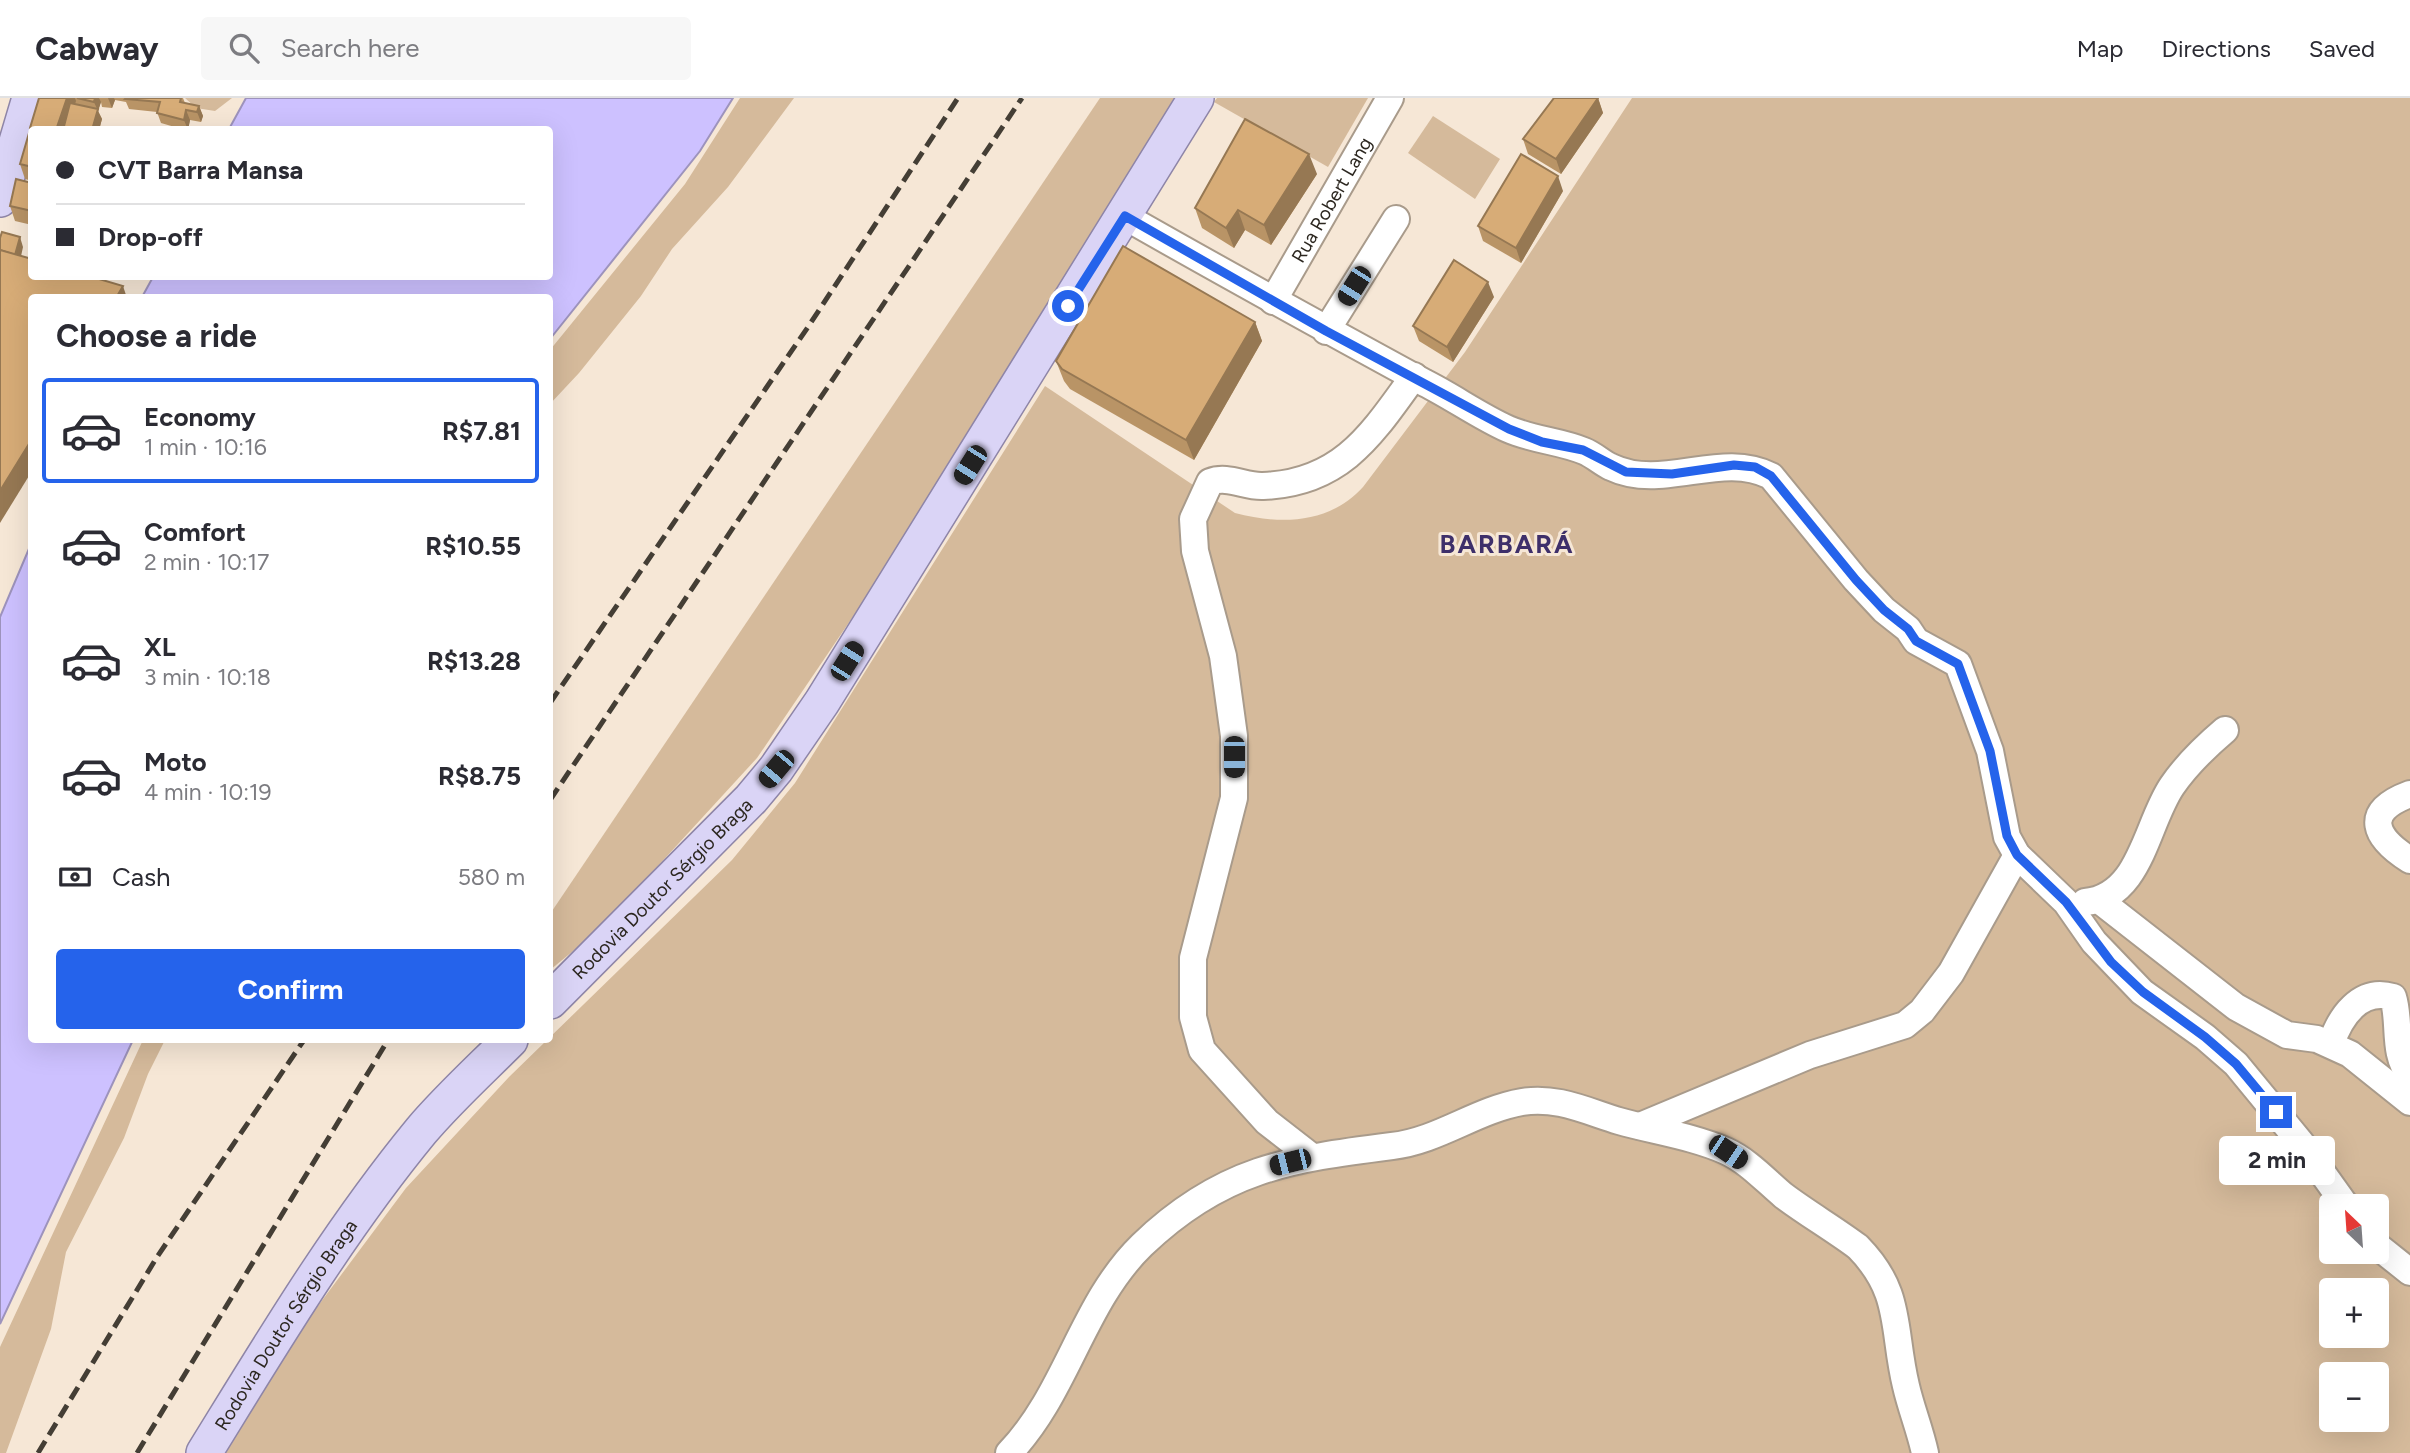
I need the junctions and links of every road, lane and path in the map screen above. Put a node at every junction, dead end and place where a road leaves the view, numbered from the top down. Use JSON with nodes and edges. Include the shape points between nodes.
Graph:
{"nodes":[{"id":1,"x":30,"y":98,"type":"edge"},
{"id":2,"x":1196,"y":98,"type":"edge"},
{"id":3,"x":1390,"y":98,"type":"edge"},
{"id":4,"x":0,"y":199,"type":"edge"},
{"id":5,"x":1125,"y":216,"type":"junction"},
{"id":6,"x":1396,"y":219,"type":"dead end"},
{"id":7,"x":1273,"y":301,"type":"junction"},
{"id":8,"x":1326,"y":331,"type":"junction"},
{"id":9,"x":1421,"y":380,"type":"junction"},
{"id":10,"x":2225,"y":730,"type":"dead end"},
{"id":11,"x":2410,"y":794,"type":"edge"},
{"id":12,"x":2017,"y":855,"type":"junction"},
{"id":13,"x":2410,"y":860,"type":"edge"},
{"id":14,"x":2099,"y":900,"type":"junction"},
{"id":15,"x":2066,"y":902,"type":"junction"},
{"id":16,"x":553,"y":998,"type":"edge"},
{"id":17,"x":507,"y":1043,"type":"edge"},
{"id":18,"x":2331,"y":1044,"type":"junction"},
{"id":19,"x":2410,"y":1076,"type":"edge"},
{"id":20,"x":2410,"y":1102,"type":"edge"},
{"id":21,"x":1640,"y":1126,"type":"junction"},
{"id":22,"x":1312,"y":1157,"type":"junction"},
{"id":23,"x":2337,"y":1194,"type":"edge"},
{"id":24,"x":2389,"y":1255,"type":"edge"},
{"id":25,"x":2410,"y":1272,"type":"edge"},
{"id":26,"x":204,"y":1453,"type":"edge"},
{"id":27,"x":1009,"y":1453,"type":"edge"},
{"id":28,"x":1925,"y":1453,"type":"edge"}],
"edges":[{"from":1,"to":4,"type":"main road"},
{"from":2,"to":5,"type":"main road","name":"Rodovia Doutor Sérgio Braga"},
{"from":3,"to":7,"type":"street","name":"Rua Robert Lang"},
{"from":5,"to":7,"type":"street"},
{"from":5,"to":16,"type":"main road","name":"Rodovia Doutor Sérgio Braga","via":[[776,769],[714,839]]},
{"from":6,"to":8,"type":"street"},
{"from":7,"to":8,"type":"street"},
{"from":8,"to":9,"type":"street"},
{"from":9,"to":12,"type":"street","via":[[1509,429],[1583,450],[1626,472],[1672,474],[1734,465],[1755,467],[1771,476],[1884,610],[1916,641],[1958,664],[1990,751],[2007,836]]},
{"from":9,"to":22,"type":"street","via":[[1344,460],[1319,474],[1277,485],[1218,479],[1205,487],[1193,519],[1195,551],[1223,656],[1234,736],[1234,798],[1193,958],[1193,1017],[1202,1050],[1267,1122]]},
{"from":10,"to":14,"type":"street","via":[[2172,785],[2131,872],[2110,896]]},
{"from":11,"to":13,"type":"street","via":[[2384,810],[2378,824],[2381,838]]},
{"from":12,"to":15,"type":"street"},
{"from":12,"to":21,"type":"street","via":[[1951,973],[1905,1025],[1810,1055]]},
{"from":14,"to":15,"type":"street"},
{"from":14,"to":18,"type":"street","via":[[2236,1007],[2287,1035]]},
{"from":15,"to":23,"type":"street","via":[[2094,942],[2134,985],[2236,1064]]},
{"from":17,"to":26,"type":"main road","name":"Rodovia Doutor Sérgio Braga","via":[[424,1128],[365,1203]]},
{"from":18,"to":19,"type":"street","via":[[2339,1021],[2358,1002],[2381,993],[2393,997],[2400,1059]]},
{"from":18,"to":20,"type":"street","via":[[2374,1071]]},
{"from":21,"to":22,"type":"street","via":[[1552,1100],[1522,1102],[1423,1139]]},
{"from":21,"to":28,"type":"street","via":[[1728,1152],[1876,1265],[1894,1306],[1906,1387]]},
{"from":22,"to":27,"type":"street","via":[[1237,1177],[1203,1197],[1142,1245],[1113,1278],[1054,1389]]},
{"from":24,"to":25,"type":"street"}]}
